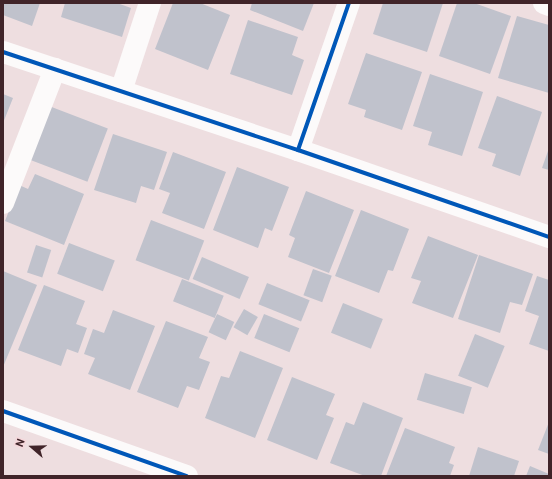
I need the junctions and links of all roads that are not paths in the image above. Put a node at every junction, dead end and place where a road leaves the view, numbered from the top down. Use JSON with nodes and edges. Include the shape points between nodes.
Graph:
{"nodes":[{"id":1,"x":150,"y":3,"type":"edge"},
{"id":2,"x":349,"y":3,"type":"edge"},
{"id":3,"x":544,"y":3,"type":"edge"},
{"id":4,"x":549,"y":5,"type":"edge"},
{"id":5,"x":3,"y":52,"type":"edge"},
{"id":6,"x":55,"y":69,"type":"junction"},
{"id":7,"x":121,"y":91,"type":"junction"},
{"id":8,"x":298,"y":150,"type":"junction"},
{"id":9,"x":3,"y":203,"type":"edge"},
{"id":10,"x":549,"y":237,"type":"edge"},
{"id":11,"x":3,"y":411,"type":"edge"},
{"id":12,"x":187,"y":476,"type":"edge"}],
"edges":[{"from":1,"to":7,"type":"street"},
{"from":2,"to":8,"type":"street"},
{"from":3,"to":4,"type":"street"},
{"from":5,"to":6,"type":"street"},
{"from":6,"to":7,"type":"street"},
{"from":6,"to":9,"type":"street"},
{"from":7,"to":8,"type":"street"},
{"from":8,"to":10,"type":"street"},
{"from":11,"to":12,"type":"street"}]}
